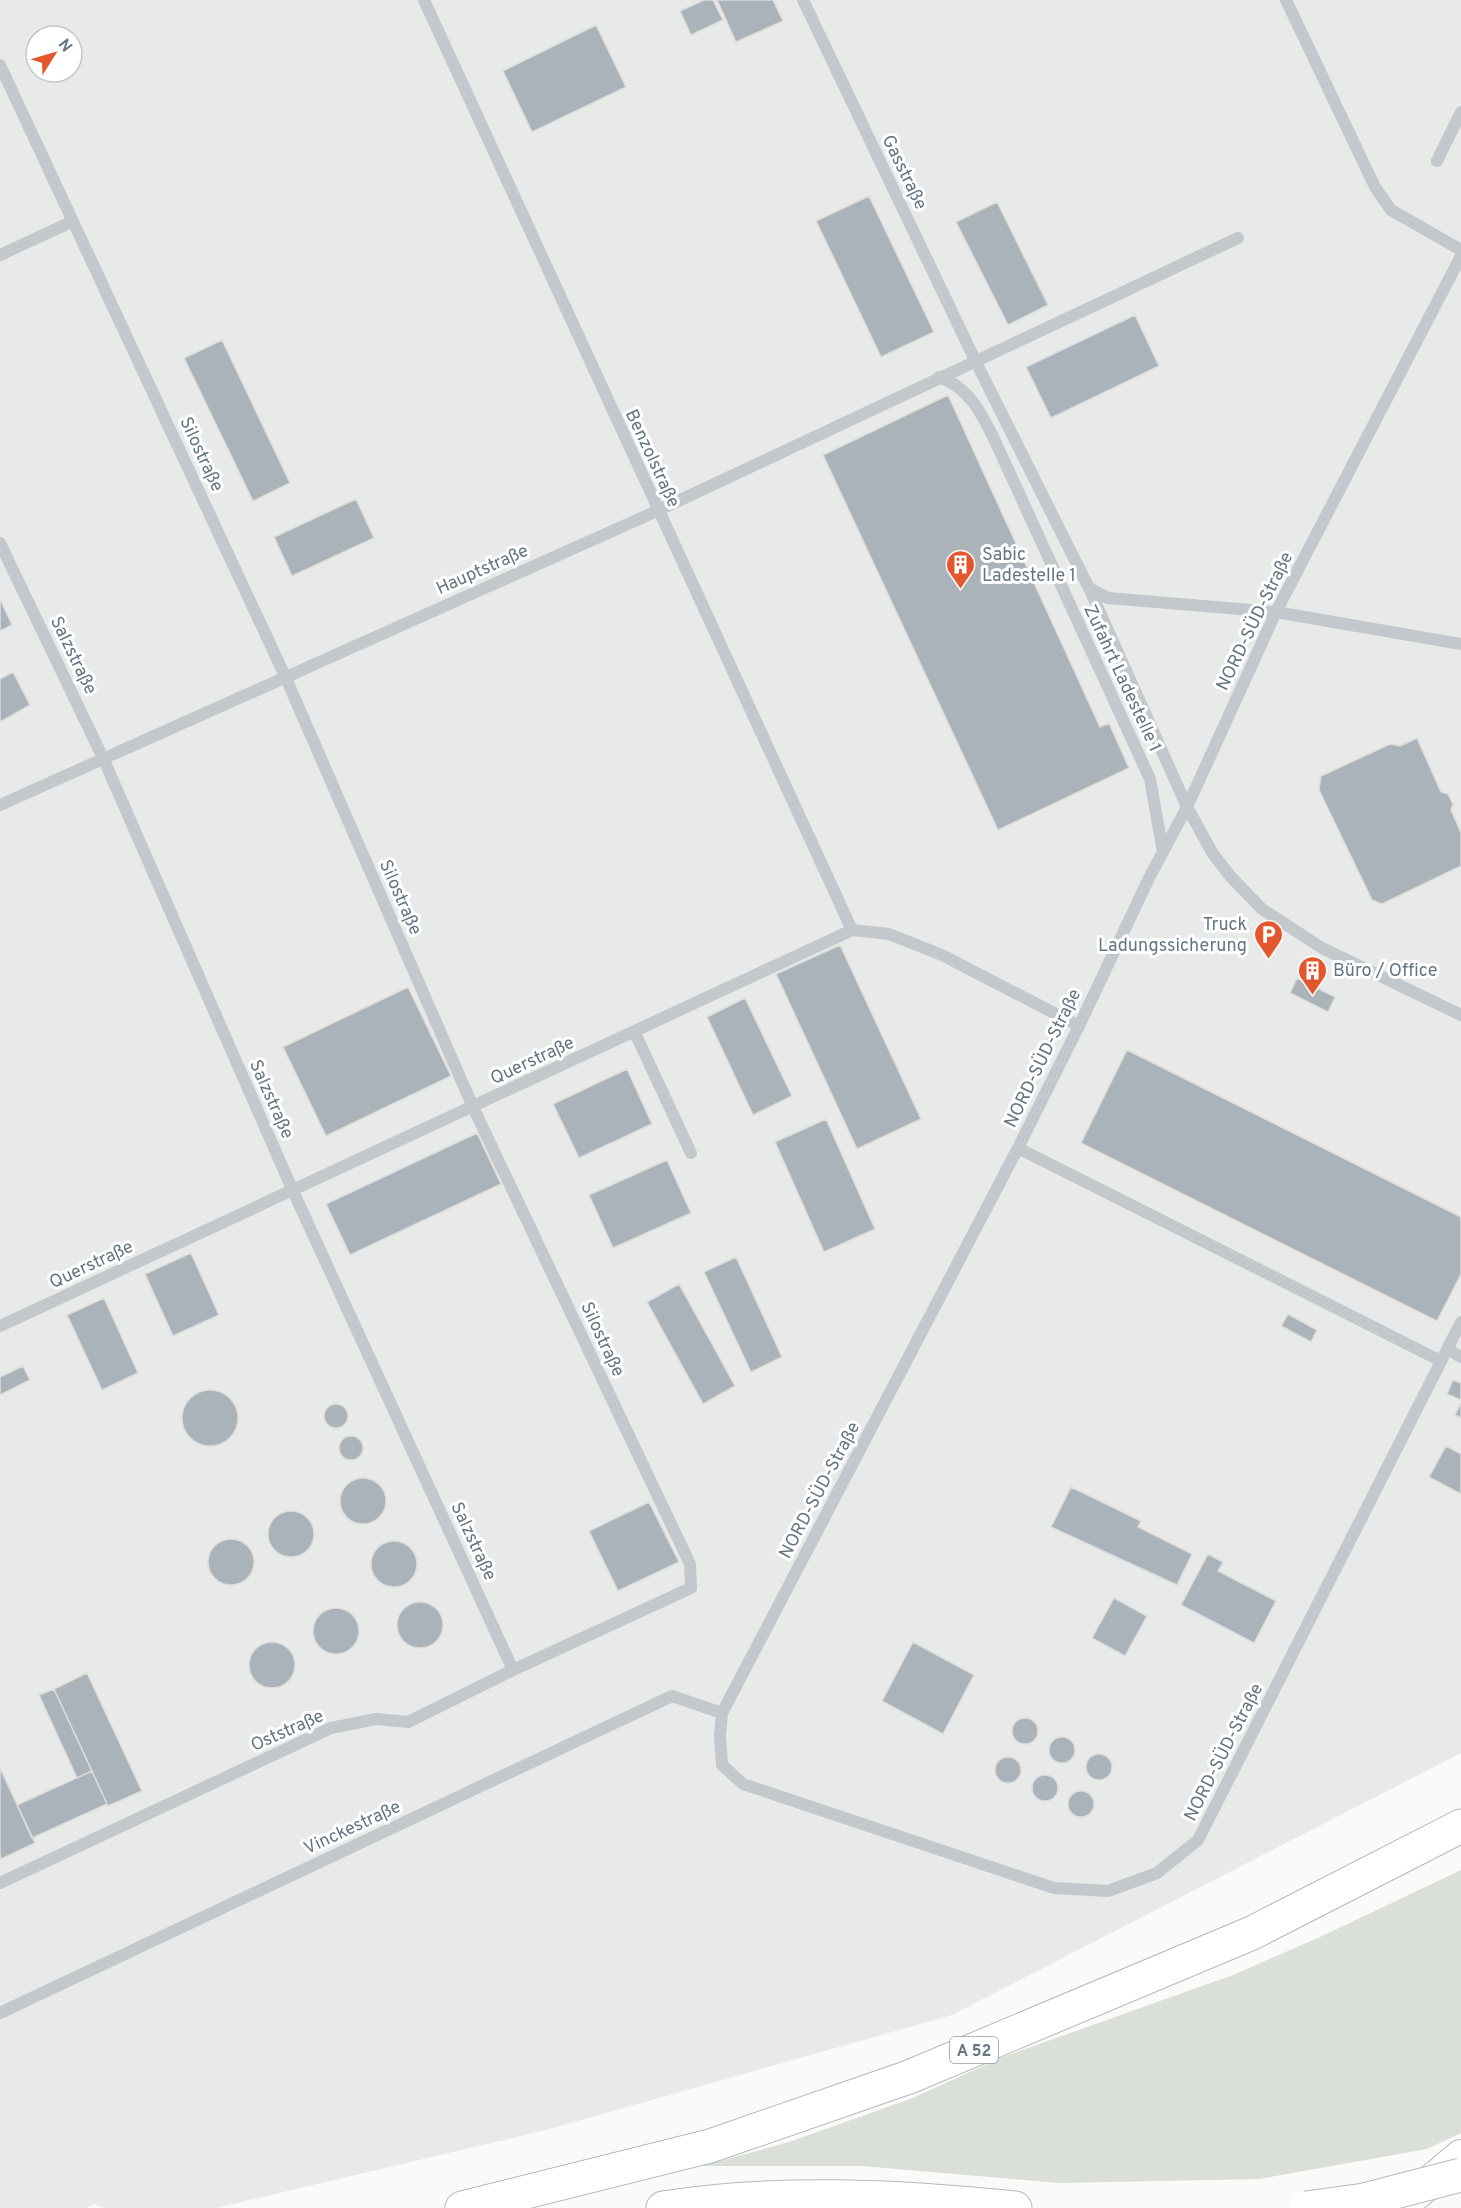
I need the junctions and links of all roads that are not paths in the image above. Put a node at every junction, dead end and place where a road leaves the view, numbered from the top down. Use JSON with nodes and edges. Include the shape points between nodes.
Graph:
{"nodes":[{"id":1,"x":424,"y":0,"type":"edge"},
{"id":2,"x":803,"y":0,"type":"edge"},
{"id":3,"x":1286,"y":0,"type":"edge"},
{"id":4,"x":0,"y":65,"type":"edge"},
{"id":5,"x":1461,"y":112,"type":"edge"},
{"id":6,"x":1437,"y":160,"type":"dead end"},
{"id":7,"x":73,"y":221,"type":"junction"},
{"id":8,"x":1238,"y":237,"type":"dead end"},
{"id":9,"x":1461,"y":250,"type":"edge"},
{"id":10,"x":0,"y":255,"type":"edge"},
{"id":11,"x":1461,"y":256,"type":"edge"},
{"id":12,"x":975,"y":360,"type":"junction"},
{"id":13,"x":939,"y":377,"type":"junction"},
{"id":14,"x":657,"y":511,"type":"junction"},
{"id":15,"x":0,"y":543,"type":"edge"},
{"id":16,"x":1089,"y":588,"type":"junction"},
{"id":17,"x":1276,"y":612,"type":"junction"},
{"id":18,"x":1461,"y":644,"type":"edge"},
{"id":19,"x":285,"y":676,"type":"junction"},
{"id":20,"x":103,"y":758,"type":"junction"},
{"id":21,"x":0,"y":805,"type":"edge"},
{"id":22,"x":1187,"y":807,"type":"junction"},
{"id":23,"x":1163,"y":852,"type":"junction"},
{"id":24,"x":852,"y":930,"type":"junction"},
{"id":25,"x":1461,"y":1015,"type":"edge"},
{"id":26,"x":1079,"y":1026,"type":"junction"},
{"id":27,"x":635,"y":1033,"type":"junction"},
{"id":28,"x":473,"y":1107,"type":"junction"},
{"id":29,"x":1018,"y":1148,"type":"junction"},
{"id":30,"x":691,"y":1153,"type":"dead end"},
{"id":31,"x":293,"y":1191,"type":"junction"},
{"id":32,"x":1461,"y":1322,"type":"edge"},
{"id":33,"x":0,"y":1326,"type":"edge"},
{"id":34,"x":1447,"y":1349,"type":"junction"},
{"id":35,"x":1461,"y":1357,"type":"edge"},
{"id":36,"x":1441,"y":1361,"type":"junction"},
{"id":37,"x":691,"y":1588,"type":"joint"},
{"id":38,"x":513,"y":1670,"type":"junction"},
{"id":39,"x":722,"y":1713,"type":"junction"},
{"id":40,"x":1461,"y":1826,"type":"edge"},
{"id":41,"x":0,"y":1883,"type":"edge"},
{"id":42,"x":0,"y":2013,"type":"edge"},
{"id":43,"x":1461,"y":2156,"type":"edge"},
{"id":44,"x":1461,"y":2175,"type":"edge"},
{"id":45,"x":462,"y":2208,"type":"edge"},
{"id":46,"x":663,"y":2208,"type":"edge"},
{"id":47,"x":1016,"y":2208,"type":"edge"},
{"id":48,"x":1306,"y":2208,"type":"edge"},
{"id":49,"x":1400,"y":2208,"type":"edge"}],
"edges":[{"from":1,"to":14,"type":"lane","name":"Benzolstraße"},
{"from":2,"to":12,"type":"lane","name":"Gasstraße"},
{"from":3,"to":9,"type":"lane","via":[[1375,187],[1391,210]]},
{"from":4,"to":7,"type":"lane","name":"Silostraße"},
{"from":5,"to":6,"type":"lane"},
{"from":7,"to":10,"type":"lane"},
{"from":7,"to":19,"type":"lane","name":"Silostraße"},
{"from":8,"to":12,"type":"lane","name":"Hauptstraße"},
{"from":11,"to":17,"type":"lane","name":"NORD-SÜD-Straße"},
{"from":12,"to":13,"type":"lane","name":"Hauptstraße"},
{"from":12,"to":16,"type":"lane","name":"Gasstraße"},
{"from":13,"to":14,"type":"lane","name":"Hauptstraße"},
{"from":13,"to":23,"type":"lane","name":"Zufahrt Ladestelle 1","via":[[964,390],[981,412],[995,441],[1150,779]]},
{"from":14,"to":19,"type":"lane","name":"Hauptstraße"},
{"from":14,"to":24,"type":"lane","name":"Benzolstraße"},
{"from":15,"to":20,"type":"lane","name":"Salzstraße"},
{"from":16,"to":17,"type":"lane","via":[[1108,598]]},
{"from":16,"to":22,"type":"lane","name":"Gasstraße"},
{"from":17,"to":18,"type":"lane"},
{"from":17,"to":22,"type":"lane","name":"NORD-SÜD-Straße"},
{"from":19,"to":20,"type":"lane","name":"Hauptstraße"},
{"from":19,"to":28,"type":"lane","name":"Silostraße"},
{"from":20,"to":21,"type":"lane","name":"Hauptstraße"},
{"from":20,"to":31,"type":"lane","name":"Salzstraße"},
{"from":22,"to":23,"type":"lane","name":"NORD-SÜD-Straße"},
{"from":22,"to":25,"type":"lane","name":"Gasstraße","via":[[1231,878],[1262,909],[1322,948]]},
{"from":23,"to":26,"type":"lane","name":"NORD-SÜD-Straße"},
{"from":24,"to":26,"type":"lane","via":[[889,934],[942,955]]},
{"from":24,"to":27,"type":"lane","name":"Querstraße"},
{"from":26,"to":29,"type":"lane","name":"NORD-SÜD-Straße"},
{"from":27,"to":28,"type":"lane","name":"Querstraße"},
{"from":27,"to":30,"type":"lane"},
{"from":28,"to":31,"type":"lane","name":"Querstraße"},
{"from":28,"to":37,"type":"lane","name":"Silostraße","via":[[690,1564]]},
{"from":29,"to":36,"type":"lane"},
{"from":29,"to":39,"type":"lane","name":"NORD-SÜD-Straße"},
{"from":31,"to":33,"type":"lane","name":"Querstraße"},
{"from":31,"to":38,"type":"lane","name":"Salzstraße"},
{"from":32,"to":34,"type":"lane","name":"NORD-SÜD-Straße"},
{"from":34,"to":35,"type":"lane"},
{"from":34,"to":36,"type":"lane","name":"NORD-SÜD-Straße"},
{"from":36,"to":39,"type":"lane","name":"NORD-SÜD-Straße","via":[[1198,1840],[1157,1873],[1108,1891],[1054,1888],[743,1784],[722,1765]]},
{"from":37,"to":38,"type":"lane","name":"Oststraße"},
{"from":38,"to":41,"type":"lane","name":"Oststraße","via":[[408,1722],[376,1719],[331,1728]]},
{"from":39,"to":42,"type":"lane","name":"Vinckestraße","via":[[672,1696]]},
{"from":40,"to":45,"type":"highway","number":"A 52","via":[[1252,1934],[909,2077],[710,2146]]},
{"from":43,"to":49,"type":"street"},
{"from":44,"to":48,"type":"highway","bridge":true,"via":[[1373,2198]]},
{"from":46,"to":47,"type":"highway","via":[[802,2196],[911,2198]]}]}
